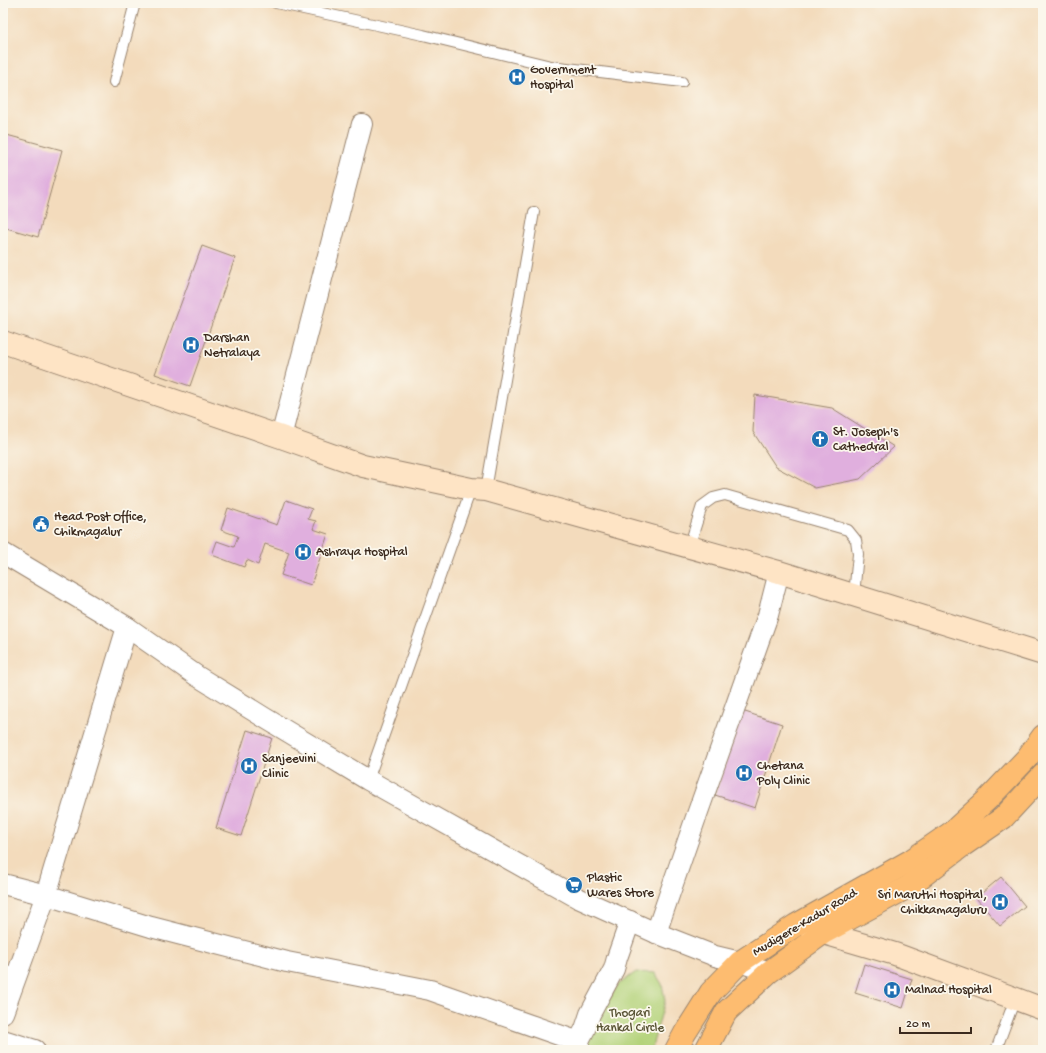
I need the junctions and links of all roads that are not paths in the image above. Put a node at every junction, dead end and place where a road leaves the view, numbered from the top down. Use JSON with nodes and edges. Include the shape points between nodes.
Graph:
{"nodes":[{"id":1,"x":135,"y":3,"type":"edge"},
{"id":2,"x":276,"y":3,"type":"edge"},
{"id":3,"x":114,"y":82,"type":"dead end"},
{"id":4,"x":682,"y":82,"type":"dead end"},
{"id":5,"x":362,"y":124,"type":"dead end"},
{"id":6,"x":534,"y":212,"type":"dead end"},
{"id":7,"x":3,"y":342,"type":"edge"},
{"id":8,"x":281,"y":436,"type":"junction"},
{"id":9,"x":479,"y":489,"type":"junction"},
{"id":10,"x":689,"y":547,"type":"junction"},
{"id":11,"x":3,"y":553,"type":"edge"},
{"id":12,"x":779,"y":572,"type":"junction"},
{"id":13,"x":854,"y":595,"type":"junction"},
{"id":14,"x":127,"y":627,"type":"junction"},
{"id":15,"x":1043,"y":654,"type":"edge"},
{"id":16,"x":1043,"y":736,"type":"edge"},
{"id":17,"x":1043,"y":774,"type":"edge"},
{"id":18,"x":368,"y":780,"type":"junction"},
{"id":19,"x":3,"y":884,"type":"edge"},
{"id":20,"x":46,"y":895,"type":"junction"},
{"id":21,"x":630,"y":921,"type":"junction"},
{"id":22,"x":796,"y":925,"type":"junction"},
{"id":23,"x":656,"y":933,"type":"junction"},
{"id":24,"x":822,"y":933,"type":"junction"},
{"id":25,"x":740,"y":962,"type":"junction"},
{"id":26,"x":769,"y":972,"type":"junction"},
{"id":27,"x":1015,"y":999,"type":"junction"},
{"id":28,"x":1043,"y":1009,"type":"edge"},
{"id":29,"x":3,"y":1013,"type":"edge"},
{"id":30,"x":3,"y":1040,"type":"edge"},
{"id":31,"x":577,"y":1046,"type":"edge"},
{"id":32,"x":35,"y":1050,"type":"edge"},
{"id":33,"x":676,"y":1050,"type":"edge"},
{"id":34,"x":706,"y":1050,"type":"edge"},
{"id":35,"x":996,"y":1050,"type":"edge"}],
"edges":[{"from":1,"to":3,"type":"lane"},
{"from":2,"to":4,"type":"lane","via":[[551,66]]},
{"from":5,"to":8,"type":"street"},
{"from":6,"to":9,"type":"lane"},
{"from":7,"to":8,"type":"street"},
{"from":8,"to":9,"type":"street","via":[[363,466]]},
{"from":9,"to":10,"type":"street"},
{"from":9,"to":18,"type":"lane"},
{"from":10,"to":12,"type":"street"},
{"from":10,"to":13,"type":"lane","via":[[702,506],[713,498],[725,495],[848,530],[856,540],[858,554]]},
{"from":11,"to":14,"type":"street"},
{"from":12,"to":13,"type":"street"},
{"from":12,"to":23,"type":"street","via":[[768,615]]},
{"from":13,"to":15,"type":"street"},
{"from":14,"to":18,"type":"street","via":[[197,676]]},
{"from":14,"to":20,"type":"street"},
{"from":16,"to":22,"type":"highway","name":"Mudigere-Kadur Road","via":[[1027,758],[952,832],[910,861]]},
{"from":17,"to":24,"type":"highway","name":"Mudigere-Kadur Road","via":[[1002,818],[908,887]]},
{"from":18,"to":21,"type":"street","via":[[578,898]]},
{"from":19,"to":20,"type":"street"},
{"from":20,"to":29,"type":"street"},
{"from":20,"to":31,"type":"street","via":[[151,927],[287,962],[430,990]]},
{"from":21,"to":23,"type":"street"},
{"from":21,"to":31,"type":"street","via":[[614,970],[590,1014]]},
{"from":22,"to":24,"type":"street"},
{"from":22,"to":25,"type":"highway","name":"Mudigere-Kadur Road"},
{"from":23,"to":25,"type":"street","via":[[715,956]]},
{"from":24,"to":26,"type":"highway","name":"Mudigere-Kadur Road"},
{"from":24,"to":27,"type":"street","via":[[895,954]]},
{"from":25,"to":26,"type":"street"},
{"from":25,"to":33,"type":"highway","name":"Mudigere-Kadur Road","via":[[711,992]]},
{"from":26,"to":34,"type":"highway","name":"Mudigere-Kadur Road","via":[[726,1012]]},
{"from":27,"to":28,"type":"street"},
{"from":27,"to":35,"type":"lane"},
{"from":30,"to":32,"type":"street"}]}
